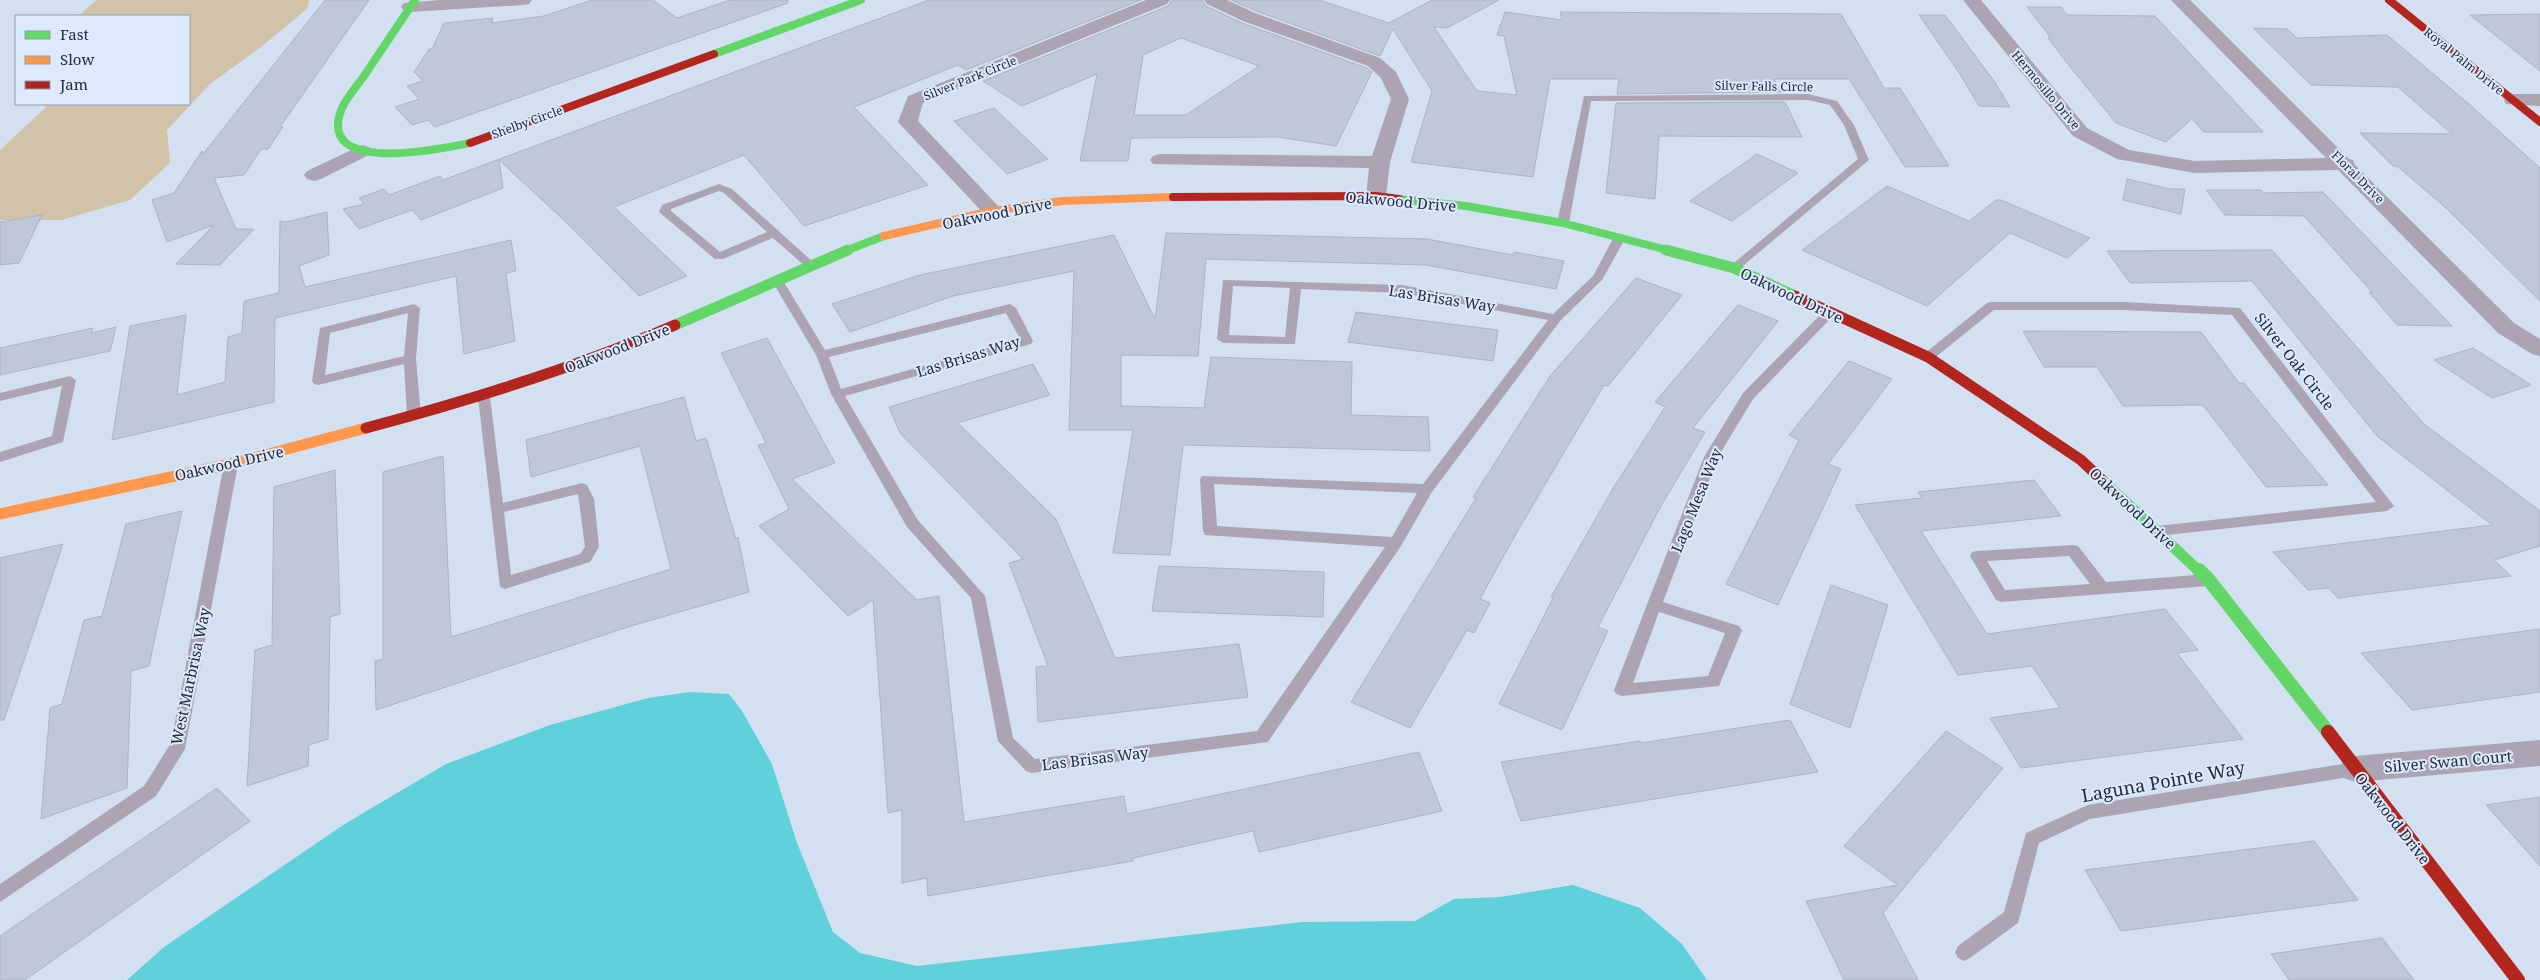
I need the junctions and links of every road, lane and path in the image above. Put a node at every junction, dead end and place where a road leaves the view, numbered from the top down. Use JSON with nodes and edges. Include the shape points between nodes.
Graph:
{"nodes":[{"id":1,"x":523,"y":0,"type":"edge"},
{"id":2,"x":861,"y":0,"type":"edge"},
{"id":3,"x":1161,"y":0,"type":"edge"},
{"id":4,"x":1214,"y":0,"type":"edge"},
{"id":5,"x":1972,"y":0,"type":"edge"},
{"id":6,"x":2180,"y":0,"type":"edge"},
{"id":7,"x":2389,"y":0,"type":"edge"},
{"id":8,"x":413,"y":4,"type":"edge"},
{"id":9,"x":2513,"y":100,"type":"junction"},
{"id":10,"x":2540,"y":100,"type":"edge"},
{"id":11,"x":2540,"y":122,"type":"edge"},
{"id":12,"x":362,"y":151,"type":"junction"},
{"id":13,"x":1160,"y":160,"type":"dead end"},
{"id":14,"x":1380,"y":162,"type":"junction"},
{"id":15,"x":2346,"y":164,"type":"junction"},
{"id":16,"x":314,"y":175,"type":"dead end"},
{"id":17,"x":1376,"y":196,"type":"junction"},
{"id":18,"x":992,"y":211,"type":"junction"},
{"id":19,"x":1563,"y":223,"type":"junction"},
{"id":20,"x":776,"y":234,"type":"junction"},
{"id":21,"x":1620,"y":237,"type":"junction"},
{"id":22,"x":810,"y":265,"type":"junction"},
{"id":23,"x":1734,"y":268,"type":"junction"},
{"id":24,"x":778,"y":281,"type":"junction"},
{"id":25,"x":1296,"y":284,"type":"junction"},
{"id":26,"x":1830,"y":312,"type":"junction"},
{"id":27,"x":1556,"y":318,"type":"junction"},
{"id":28,"x":2540,"y":349,"type":"edge"},
{"id":29,"x":822,"y":355,"type":"junction"},
{"id":30,"x":1928,"y":357,"type":"junction"},
{"id":31,"x":410,"y":359,"type":"junction"},
{"id":32,"x":836,"y":394,"type":"junction"},
{"id":33,"x":0,"y":397,"type":"edge"},
{"id":34,"x":484,"y":397,"type":"junction"},
{"id":35,"x":414,"y":416,"type":"junction"},
{"id":36,"x":0,"y":456,"type":"edge"},
{"id":37,"x":231,"y":464,"type":"junction"},
{"id":38,"x":1428,"y":489,"type":"junction"},
{"id":39,"x":498,"y":509,"type":"junction"},
{"id":40,"x":0,"y":514,"type":"edge"},
{"id":41,"x":2157,"y":530,"type":"junction"},
{"id":42,"x":1396,"y":542,"type":"junction"},
{"id":43,"x":2209,"y":580,"type":"junction"},
{"id":44,"x":2102,"y":588,"type":"junction"},
{"id":45,"x":1654,"y":606,"type":"junction"},
{"id":46,"x":2540,"y":753,"type":"edge"},
{"id":47,"x":2355,"y":769,"type":"junction"},
{"id":48,"x":0,"y":894,"type":"edge"},
{"id":49,"x":1964,"y":952,"type":"dead end"},
{"id":50,"x":2518,"y":980,"type":"edge"}],
"edges":[{"from":1,"to":8,"type":"street"},
{"from":2,"to":12,"type":"street","name":"Shelby Circle","via":[[470,143],[408,154]]},
{"from":3,"to":18,"type":"street","name":"Silver Park Circle","via":[[915,100],[908,122]]},
{"from":4,"to":14,"type":"street","via":[[1249,17],[1374,62],[1388,76],[1400,99]]},
{"from":5,"to":15,"type":"street","name":"Hermosillo Drive","via":[[2080,132],[2124,155],[2195,167]]},
{"from":6,"to":15,"type":"street","name":"Floral Drive"},
{"from":7,"to":9,"type":"street","name":"Royal Palm Drive"},
{"from":8,"to":12,"type":"street","via":[[342,108],[338,129],[345,141]]},
{"from":9,"to":10,"type":"street"},
{"from":9,"to":11,"type":"street","name":"Royal Palm Drive"},
{"from":12,"to":16,"type":"street"},
{"from":13,"to":14,"type":"street"},
{"from":14,"to":17,"type":"street"},
{"from":15,"to":28,"type":"street","name":"Floral Drive","via":[[2506,328]]},
{"from":17,"to":18,"type":"street","name":"Oakwood Drive","via":[[1200,196],[1062,201]]},
{"from":17,"to":19,"type":"street","name":"Oakwood Drive","via":[[1466,206]]},
{"from":18,"to":22,"type":"street","name":"Oakwood Drive","via":[[884,236]]},
{"from":19,"to":21,"type":"street","name":"Oakwood Drive"},
{"from":19,"to":23,"type":"lane","name":"Silver Falls Circle","via":[[1587,98],[1808,97],[1833,103],[1849,125],[1864,160]]},
{"from":20,"to":20,"type":"lane","via":[[728,191],[719,187],[666,207],[665,212],[719,258]]},
{"from":20,"to":22,"type":"lane"},
{"from":21,"to":23,"type":"street","name":"Oakwood Drive"},
{"from":21,"to":27,"type":"lane","name":"Las Brisas Way","via":[[1598,278]]},
{"from":22,"to":24,"type":"street","name":"Oakwood Drive"},
{"from":23,"to":26,"type":"street","name":"Oakwood Drive"},
{"from":24,"to":29,"type":"lane","name":"Las Brisas Way"},
{"from":24,"to":34,"type":"street","name":"Oakwood Drive","via":[[627,347]]},
{"from":25,"to":25,"type":"lane","name":"Las Brisas Way","via":[[1227,282],[1223,338],[1292,341]]},
{"from":25,"to":27,"type":"lane","name":"Las Brisas Way","via":[[1402,289]]},
{"from":26,"to":30,"type":"street","name":"Oakwood Drive"},
{"from":26,"to":45,"type":"lane","name":"Lago Mesa Way","via":[[1748,396],[1711,456]]},
{"from":27,"to":38,"type":"lane","name":"Las Brisas Way"},
{"from":29,"to":32,"type":"lane","name":"Las Brisas Way"},
{"from":29,"to":32,"type":"lane","name":"Las Brisas Way","via":[[1010,308],[1027,341]]},
{"from":30,"to":41,"type":"street","name":"Oakwood Drive","via":[[2081,460]]},
{"from":30,"to":41,"type":"lane","name":"Silver Oak Circle","via":[[1991,306],[2123,306],[2236,311],[2387,506]]},
{"from":31,"to":31,"type":"lane","via":[[414,308],[324,331],[318,380]]},
{"from":31,"to":35,"type":"lane"},
{"from":32,"to":42,"type":"lane","name":"Las Brisas Way","via":[[912,523],[978,596],[1006,741],[1032,766],[1262,737]]},
{"from":33,"to":36,"type":"lane","via":[[70,380],[58,438]]},
{"from":34,"to":35,"type":"street","name":"Oakwood Drive"},
{"from":34,"to":39,"type":"lane"},
{"from":35,"to":37,"type":"street","name":"Oakwood Drive"},
{"from":37,"to":40,"type":"street","name":"Oakwood Drive"},
{"from":37,"to":48,"type":"lane","name":"West Marbrisa Way","via":[[179,744],[150,791]]},
{"from":38,"to":42,"type":"lane","name":"Las Brisas Way"},
{"from":38,"to":42,"type":"lane","via":[[1207,479],[1210,531]]},
{"from":39,"to":39,"type":"lane","via":[[505,584],[585,558],[592,547],[587,499],[582,488]]},
{"from":41,"to":43,"type":"street","name":"Oakwood Drive"},
{"from":43,"to":44,"type":"lane"},
{"from":43,"to":47,"type":"street","name":"Oakwood Drive"},
{"from":44,"to":44,"type":"lane","via":[[2001,596],[1977,556],[2073,550]]},
{"from":45,"to":45,"type":"lane","name":"Lago Mesa Way","via":[[1622,690],[1713,682],[1734,630]]},
{"from":46,"to":47,"type":"street","name":"Silver Swan Court"},
{"from":47,"to":49,"type":"lane","name":"Laguna Pointe Way","via":[[2088,812],[2032,838],[2012,917]]},
{"from":47,"to":50,"type":"street","name":"Oakwood Drive"}]}
